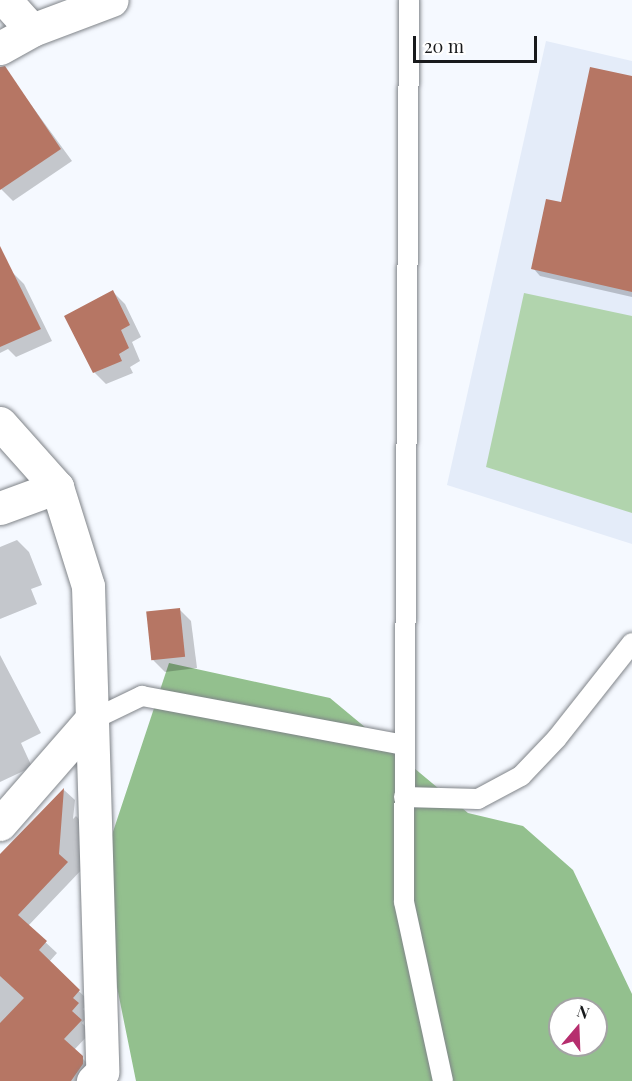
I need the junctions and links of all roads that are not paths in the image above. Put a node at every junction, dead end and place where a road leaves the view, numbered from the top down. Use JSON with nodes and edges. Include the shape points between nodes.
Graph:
{"nodes":[{"id":1,"x":5,"y":0,"type":"edge"},
{"id":2,"x":112,"y":0,"type":"edge"},
{"id":3,"x":409,"y":0,"type":"edge"},
{"id":4,"x":32,"y":30,"type":"junction"},
{"id":5,"x":0,"y":48,"type":"edge"},
{"id":6,"x":0,"y":423,"type":"edge"},
{"id":7,"x":57,"y":487,"type":"junction"},
{"id":8,"x":0,"y":508,"type":"edge"},
{"id":9,"x":632,"y":643,"type":"edge"},
{"id":10,"x":90,"y":721,"type":"junction"},
{"id":11,"x":403,"y":745,"type":"junction"},
{"id":12,"x":404,"y":797,"type":"junction"},
{"id":13,"x":0,"y":824,"type":"edge"},
{"id":14,"x":93,"y":1081,"type":"edge"},
{"id":15,"x":443,"y":1081,"type":"edge"}],
"edges":[{"from":1,"to":4,"type":"street"},
{"from":2,"to":4,"type":"street"},
{"from":3,"to":11,"type":"lane"},
{"from":4,"to":5,"type":"street"},
{"from":6,"to":7,"type":"street"},
{"from":7,"to":8,"type":"street"},
{"from":7,"to":10,"type":"street","via":[[88,585]]},
{"from":9,"to":12,"type":"lane","via":[[557,738],[521,776],[478,799]]},
{"from":10,"to":11,"type":"lane","via":[[142,696]]},
{"from":10,"to":13,"type":"street"},
{"from":10,"to":14,"type":"street","via":[[102,1072]]},
{"from":11,"to":12,"type":"lane"},
{"from":12,"to":15,"type":"lane","via":[[404,902]]}]}
